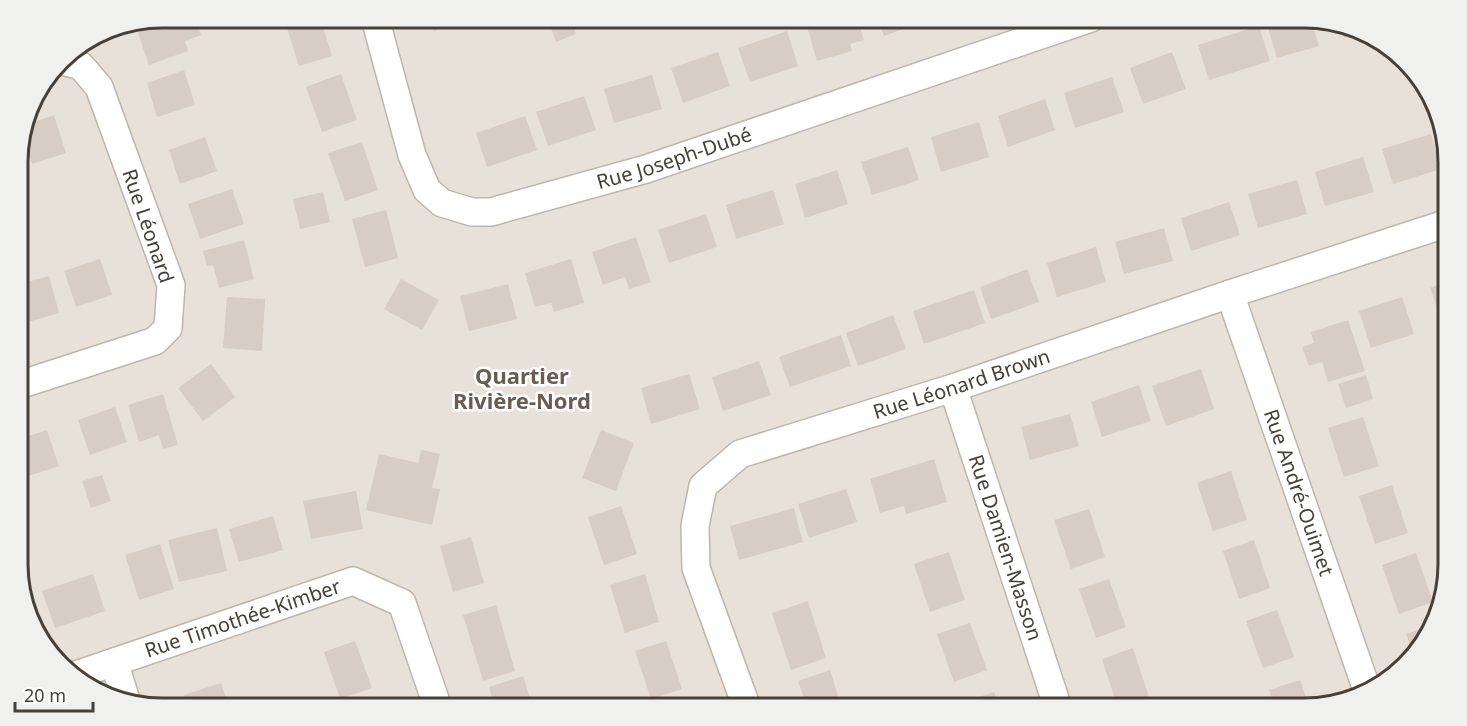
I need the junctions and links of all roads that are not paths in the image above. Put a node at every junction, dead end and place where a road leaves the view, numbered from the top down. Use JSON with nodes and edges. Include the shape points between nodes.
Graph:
{"nodes":[{"id":1,"x":378,"y":28,"type":"edge"},
{"id":2,"x":1062,"y":28,"type":"edge"},
{"id":3,"x":72,"y":64,"type":"edge"},
{"id":4,"x":1438,"y":226,"type":"edge"},
{"id":5,"x":1230,"y":294,"type":"junction"},
{"id":6,"x":28,"y":382,"type":"edge"},
{"id":7,"x":953,"y":388,"type":"junction"},
{"id":8,"x":114,"y":662,"type":"junction"},
{"id":9,"x":84,"y":672,"type":"edge"},
{"id":10,"x":1365,"y":684,"type":"edge"},
{"id":11,"x":123,"y":691,"type":"edge"},
{"id":12,"x":743,"y":697,"type":"edge"},
{"id":13,"x":1054,"y":697,"type":"edge"},
{"id":14,"x":434,"y":698,"type":"edge"}],
"edges":[{"from":1,"to":2,"type":"street","name":"Rue Joseph-Dubé","via":[[412,155],[427,190],[442,203],[472,212],[490,212],[646,169]]},
{"from":3,"to":6,"type":"street","name":"Rue Léonard","via":[[81,66],[99,87],[171,285],[168,328],[155,341]]},
{"from":4,"to":5,"type":"street","name":"Rue Léonard Brown"},
{"from":5,"to":7,"type":"street","name":"Rue Léonard Brown"},
{"from":5,"to":10,"type":"street","name":"Rue André-Ouimet"},
{"from":7,"to":12,"type":"street","name":"Rue Léonard Brown","via":[[740,454],[703,486],[695,526],[696,568]]},
{"from":7,"to":13,"type":"street","name":"Rue Damien-Masson"},
{"from":8,"to":9,"type":"street","name":"Rue Timothée-Kimber"},
{"from":8,"to":11,"type":"street"},
{"from":8,"to":14,"type":"street","name":"Rue Timothée-Kimber","via":[[353,581],[402,603]]}]}
